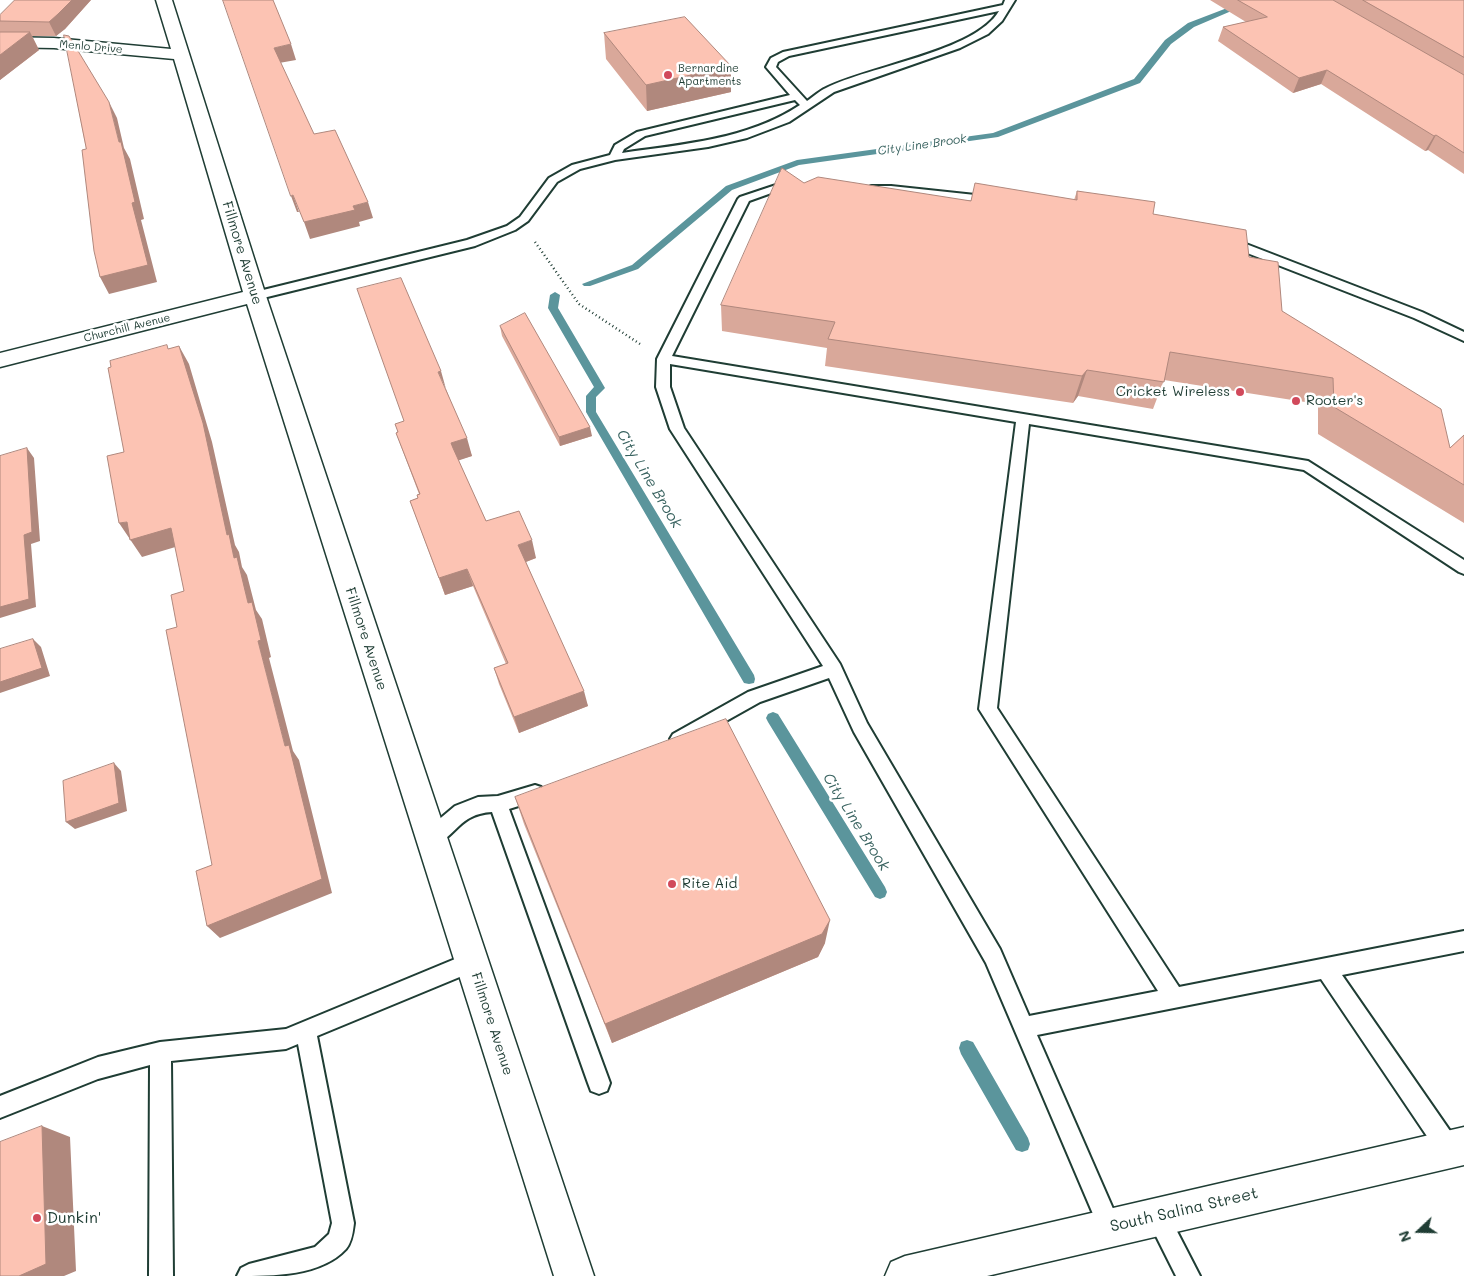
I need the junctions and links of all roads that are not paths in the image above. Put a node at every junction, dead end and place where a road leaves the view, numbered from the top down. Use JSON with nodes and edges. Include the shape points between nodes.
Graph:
{"nodes":[{"id":1,"x":164,"y":0,"type":"edge"},
{"id":2,"x":1008,"y":4,"type":"edge"},
{"id":3,"x":0,"y":42,"type":"edge"},
{"id":4,"x":182,"y":55,"type":"junction"},
{"id":5,"x":797,"y":96,"type":"junction"},
{"id":6,"x":806,"y":106,"type":"junction"},
{"id":7,"x":614,"y":157,"type":"junction"},
{"id":8,"x":805,"y":188,"type":"edge"},
{"id":9,"x":862,"y":188,"type":"edge"},
{"id":10,"x":1008,"y":201,"type":"edge"},
{"id":11,"x":1218,"y":237,"type":"edge"},
{"id":12,"x":255,"y":296,"type":"junction"},
{"id":13,"x":1464,"y":337,"type":"edge"},
{"id":14,"x":664,"y":359,"type":"junction"},
{"id":15,"x":0,"y":360,"type":"edge"},
{"id":16,"x":1023,"y":419,"type":"junction"},
{"id":17,"x":1464,"y":568,"type":"edge"},
{"id":18,"x":834,"y":669,"type":"junction"},
{"id":19,"x":662,"y":746,"type":"edge"},
{"id":20,"x":554,"y":788,"type":"edge"},
{"id":21,"x":498,"y":804,"type":"junction"},
{"id":22,"x":431,"y":838,"type":"junction"},
{"id":23,"x":1464,"y":941,"type":"edge"},
{"id":24,"x":472,"y":962,"type":"junction"},
{"id":25,"x":1326,"y":968,"type":"junction"},
{"id":26,"x":1174,"y":998,"type":"junction"},
{"id":27,"x":1024,"y":1028,"type":"junction"},
{"id":28,"x":306,"y":1032,"type":"junction"},
{"id":29,"x":160,"y":1052,"type":"junction"},
{"id":30,"x":599,"y":1083,"type":"dead end"},
{"id":31,"x":0,"y":1107,"type":"edge"},
{"id":32,"x":1459,"y":1155,"type":"edge"},
{"id":33,"x":1157,"y":1216,"type":"junction"},
{"id":34,"x":1110,"y":1227,"type":"junction"},
{"id":35,"x":161,"y":1276,"type":"edge"},
{"id":36,"x":249,"y":1276,"type":"edge"},
{"id":37,"x":574,"y":1276,"type":"edge"},
{"id":38,"x":905,"y":1276,"type":"edge"},
{"id":39,"x":1188,"y":1276,"type":"edge"}],
"edges":[{"from":1,"to":4,"type":"street","name":"Fillmore Avenue"},
{"from":2,"to":5,"type":"lane","via":[[786,54],[774,60],[771,67]]},
{"from":2,"to":6,"type":"lane","via":[[984,32],[957,46],[830,90]]},
{"from":3,"to":4,"type":"street","name":"Menlo Drive","via":[[54,43]]},
{"from":4,"to":12,"type":"street","name":"Fillmore Avenue"},
{"from":5,"to":6,"type":"lane"},
{"from":5,"to":7,"type":"lane","via":[[641,134],[619,147]]},
{"from":6,"to":7,"type":"lane","via":[[785,120],[743,136]]},
{"from":7,"to":12,"type":"lane","via":[[576,167],[553,180],[511,228],[471,243]]},
{"from":8,"to":14,"type":"lane","via":[[776,188],[744,199]]},
{"from":9,"to":10,"type":"lane"},
{"from":11,"to":13,"type":"lane","via":[[1418,315]]},
{"from":12,"to":15,"type":"street","name":"Churchill Avenue"},
{"from":12,"to":22,"type":"street","name":"Fillmore Avenue"},
{"from":14,"to":16,"type":"lane"},
{"from":14,"to":18,"type":"lane","via":[[663,387],[678,429]]},
{"from":16,"to":17,"type":"lane","via":[[1308,466]]},
{"from":16,"to":26,"type":"lane","via":[[988,709]]},
{"from":18,"to":19,"type":"lane","via":[[754,697]]},
{"from":18,"to":27,"type":"lane","via":[[860,727],[993,956]]},
{"from":20,"to":21,"type":"lane"},
{"from":21,"to":22,"type":"lane","via":[[478,805],[461,812]]},
{"from":21,"to":30,"type":"lane"},
{"from":22,"to":24,"type":"street","name":"Fillmore Avenue"},
{"from":23,"to":25,"type":"lane"},
{"from":24,"to":28,"type":"lane"},
{"from":24,"to":37,"type":"street","name":"Fillmore Avenue"},
{"from":25,"to":26,"type":"lane"},
{"from":25,"to":32,"type":"lane"},
{"from":26,"to":27,"type":"lane"},
{"from":27,"to":34,"type":"lane"},
{"from":28,"to":29,"type":"lane","via":[[286,1039]]},
{"from":28,"to":36,"type":"lane","via":[[343,1223],[339,1240],[321,1257]]},
{"from":29,"to":31,"type":"lane","via":[[98,1068]]},
{"from":29,"to":35,"type":"lane"},
{"from":32,"to":33,"type":"street","name":"South Salina Street"},
{"from":33,"to":34,"type":"street","name":"South Salina Street"},
{"from":33,"to":39,"type":"lane"},
{"from":34,"to":38,"type":"street","name":"South Salina Street"}]}
